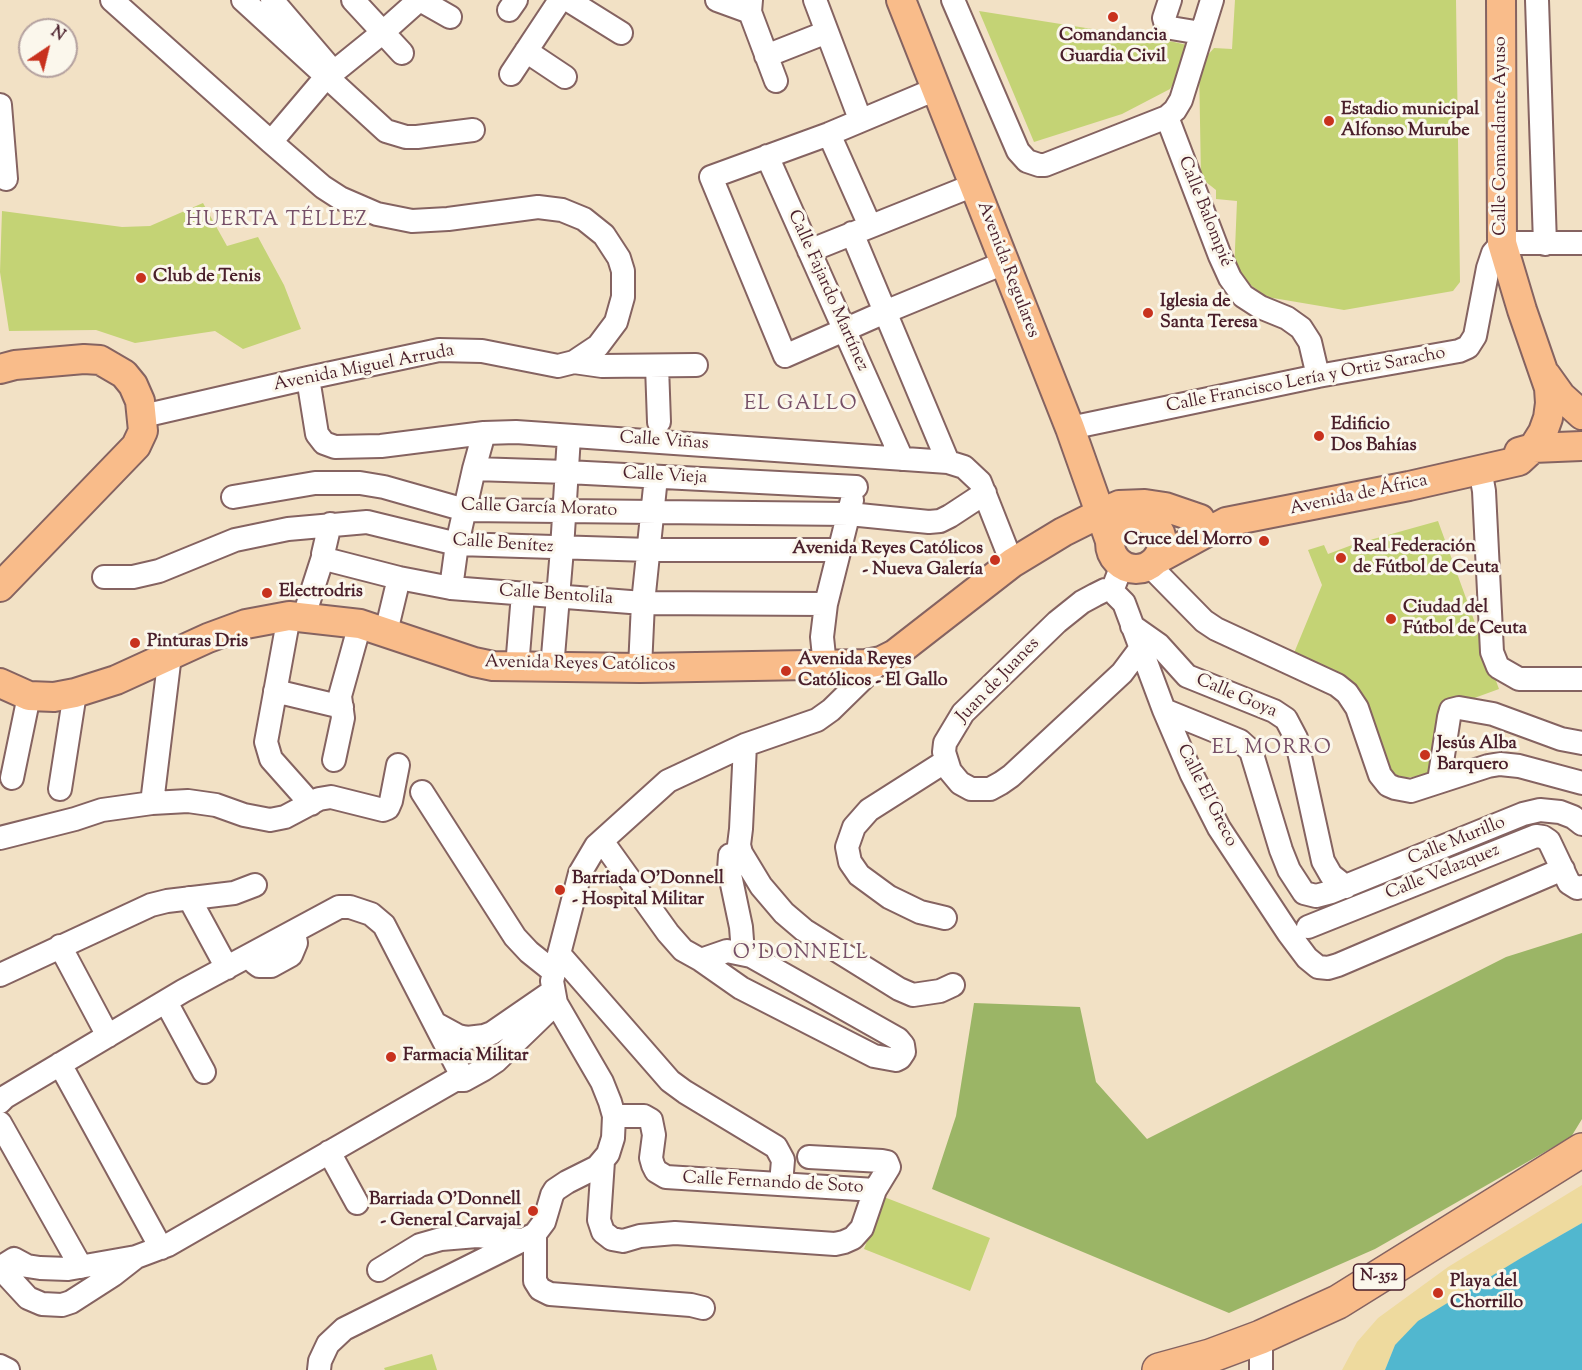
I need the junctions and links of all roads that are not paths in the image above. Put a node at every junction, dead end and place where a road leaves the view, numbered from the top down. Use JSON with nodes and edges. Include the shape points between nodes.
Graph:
{"nodes":[{"id":1,"x":112,"y":0,"type":"edge"},
{"id":2,"x":243,"y":0,"type":"edge"},
{"id":3,"x":272,"y":0,"type":"edge"},
{"id":4,"x":353,"y":0,"type":"edge"},
{"id":5,"x":419,"y":0,"type":"edge"},
{"id":6,"x":560,"y":0,"type":"edge"},
{"id":7,"x":568,"y":0,"type":"edge"},
{"id":8,"x":717,"y":0,"type":"edge"},
{"id":9,"x":815,"y":0,"type":"edge"},
{"id":10,"x":901,"y":0,"type":"edge"},
{"id":11,"x":953,"y":0,"type":"edge"},
{"id":12,"x":1170,"y":0,"type":"edge"},
{"id":13,"x":1212,"y":0,"type":"edge"},
{"id":14,"x":1501,"y":0,"type":"edge"},
{"id":15,"x":1537,"y":0,"type":"edge"},
{"id":16,"x":750,"y":6,"type":"edge"},
{"id":17,"x":450,"y":17,"type":"dead end"},
{"id":18,"x":827,"y":32,"type":"junction"},
{"id":19,"x":382,"y":33,"type":"junction"},
{"id":20,"x":621,"y":33,"type":"dead end"},
{"id":21,"x":1201,"y":33,"type":"junction"},
{"id":22,"x":526,"y":51,"type":"junction"},
{"id":23,"x":402,"y":53,"type":"dead end"},
{"id":24,"x":766,"y":56,"type":"junction"},
{"id":25,"x":333,"y":73,"type":"junction"},
{"id":26,"x":511,"y":74,"type":"dead end"},
{"id":27,"x":565,"y":77,"type":"dead end"},
{"id":28,"x":776,"y":81,"type":"dead end"},
{"id":29,"x":936,"y":88,"type":"junction"},
{"id":30,"x":0,"y":116,"type":"edge"},
{"id":31,"x":1167,"y":117,"type":"junction"},
{"id":32,"x":860,"y":119,"type":"junction"},
{"id":33,"x":473,"y":130,"type":"dead end"},
{"id":34,"x":829,"y":134,"type":"junction"},
{"id":35,"x":271,"y":142,"type":"junction"},
{"id":36,"x":767,"y":156,"type":"junction"},
{"id":37,"x":6,"y":178,"type":"dead end"},
{"id":38,"x":974,"y":185,"type":"junction"},
{"id":39,"x":861,"y":230,"type":"junction"},
{"id":40,"x":1502,"y":243,"type":"junction"},
{"id":41,"x":1582,"y":243,"type":"edge"},
{"id":42,"x":1545,"y":244,"type":"junction"},
{"id":43,"x":809,"y":251,"type":"junction"},
{"id":44,"x":1004,"y":263,"type":"junction"},
{"id":45,"x":885,"y":312,"type":"junction"},
{"id":46,"x":844,"y":329,"type":"junction"},
{"id":47,"x":574,"y":362,"type":"junction"},
{"id":48,"x":696,"y":365,"type":"dead end"},
{"id":49,"x":657,"y":366,"type":"junction"},
{"id":50,"x":0,"y":369,"type":"edge"},
{"id":51,"x":1545,"y":374,"type":"junction"},
{"id":52,"x":1318,"y":376,"type":"junction"},
{"id":53,"x":308,"y":378,"type":"junction"},
{"id":54,"x":1582,"y":415,"type":"edge"},
{"id":55,"x":143,"y":416,"type":"junction"},
{"id":56,"x":658,"y":422,"type":"dead end"},
{"id":57,"x":1070,"y":428,"type":"junction"},
{"id":58,"x":484,"y":433,"type":"junction"},
{"id":59,"x":569,"y":436,"type":"junction"},
{"id":60,"x":1582,"y":446,"type":"edge"},
{"id":61,"x":1533,"y":448,"type":"junction"},
{"id":62,"x":864,"y":455,"type":"junction"},
{"id":63,"x":902,"y":459,"type":"junction"},
{"id":64,"x":948,"y":462,"type":"junction"},
{"id":65,"x":1582,"y":466,"type":"edge"},
{"id":66,"x":1486,"y":468,"type":"junction"},
{"id":67,"x":474,"y":470,"type":"junction"},
{"id":68,"x":567,"y":472,"type":"junction"},
{"id":69,"x":656,"y":477,"type":"junction"},
{"id":70,"x":856,"y":487,"type":"junction"},
{"id":71,"x":985,"y":493,"type":"junction"},
{"id":72,"x":233,"y":497,"type":"dead end"},
{"id":73,"x":465,"y":510,"type":"junction"},
{"id":74,"x":653,"y":511,"type":"junction"},
{"id":75,"x":564,"y":512,"type":"junction"},
{"id":76,"x":849,"y":514,"type":"junction"},
{"id":77,"x":1129,"y":515,"type":"junction"},
{"id":78,"x":1213,"y":521,"type":"junction"},
{"id":79,"x":330,"y":524,"type":"junction"},
{"id":80,"x":1076,"y":526,"type":"junction"},
{"id":81,"x":458,"y":544,"type":"junction"},
{"id":82,"x":562,"y":549,"type":"junction"},
{"id":83,"x":650,"y":550,"type":"junction"},
{"id":84,"x":840,"y":550,"type":"junction"},
{"id":85,"x":323,"y":556,"type":"junction"},
{"id":86,"x":1154,"y":562,"type":"junction"},
{"id":87,"x":1012,"y":563,"type":"junction"},
{"id":88,"x":1115,"y":566,"type":"junction"},
{"id":89,"x":104,"y":577,"type":"dead end"},
{"id":90,"x":399,"y":578,"type":"junction"},
{"id":91,"x":0,"y":587,"type":"edge"},
{"id":92,"x":451,"y":588,"type":"junction"},
{"id":93,"x":523,"y":594,"type":"junction"},
{"id":94,"x":559,"y":595,"type":"junction"},
{"id":95,"x":643,"y":603,"type":"junction"},
{"id":96,"x":826,"y":604,"type":"junction"},
{"id":97,"x":297,"y":616,"type":"junction"},
{"id":98,"x":1132,"y":626,"type":"junction"},
{"id":99,"x":373,"y":628,"type":"junction"},
{"id":100,"x":1140,"y":649,"type":"junction"},
{"id":101,"x":170,"y":655,"type":"junction"},
{"id":102,"x":881,"y":661,"type":"junction"},
{"id":103,"x":825,"y":666,"type":"junction"},
{"id":104,"x":518,"y":667,"type":"junction"},
{"id":105,"x":552,"y":668,"type":"junction"},
{"id":106,"x":640,"y":668,"type":"junction"},
{"id":107,"x":1582,"y":679,"type":"edge"},
{"id":108,"x":0,"y":683,"type":"edge"},
{"id":109,"x":275,"y":691,"type":"junction"},
{"id":110,"x":75,"y":693,"type":"junction"},
{"id":111,"x":29,"y":696,"type":"junction"},
{"id":112,"x":342,"y":707,"type":"junction"},
{"id":113,"x":1164,"y":710,"type":"junction"},
{"id":114,"x":1582,"y":743,"type":"edge"},
{"id":115,"x":745,"y":745,"type":"junction"},
{"id":116,"x":334,"y":759,"type":"dead end"},
{"id":117,"x":946,"y":761,"type":"junction"},
{"id":118,"x":398,"y":765,"type":"dead end"},
{"id":119,"x":12,"y":778,"type":"dead end"},
{"id":120,"x":1439,"y":782,"type":"junction"},
{"id":121,"x":1582,"y":783,"type":"edge"},
{"id":122,"x":60,"y":789,"type":"dead end"},
{"id":123,"x":422,"y":792,"type":"dead end"},
{"id":124,"x":152,"y":803,"type":"junction"},
{"id":125,"x":310,"y":804,"type":"junction"},
{"id":126,"x":1582,"y":825,"type":"edge"},
{"id":127,"x":0,"y":838,"type":"edge"},
{"id":128,"x":602,"y":841,"type":"junction"},
{"id":129,"x":741,"y":853,"type":"junction"},
{"id":130,"x":1563,"y":869,"type":"junction"},
{"id":131,"x":255,"y":885,"type":"dead end"},
{"id":132,"x":1582,"y":887,"type":"edge"},
{"id":133,"x":1338,"y":890,"type":"junction"},
{"id":134,"x":189,"y":898,"type":"junction"},
{"id":135,"x":945,"y":918,"type":"dead end"},
{"id":136,"x":1308,"y":927,"type":"dead end"},
{"id":137,"x":60,"y":946,"type":"junction"},
{"id":138,"x":743,"y":953,"type":"junction"},
{"id":139,"x":701,"y":960,"type":"junction"},
{"id":140,"x":227,"y":968,"type":"junction"},
{"id":141,"x":0,"y":975,"type":"edge"},
{"id":142,"x":556,"y":980,"type":"junction"},
{"id":143,"x":952,"y":985,"type":"dead end"},
{"id":144,"x":166,"y":1002,"type":"junction"},
{"id":145,"x":436,"y":1024,"type":"junction"},
{"id":146,"x":492,"y":1033,"type":"junction"},
{"id":147,"x":108,"y":1036,"type":"junction"},
{"id":148,"x":60,"y":1064,"type":"junction"},
{"id":149,"x":204,"y":1072,"type":"dead end"},
{"id":150,"x":459,"y":1076,"type":"junction"},
{"id":151,"x":3,"y":1092,"type":"edge"},
{"id":152,"x":614,"y":1116,"type":"junction"},
{"id":153,"x":0,"y":1123,"type":"edge"},
{"id":154,"x":1582,"y":1131,"type":"edge"},
{"id":155,"x":1582,"y":1150,"type":"edge"},
{"id":156,"x":329,"y":1152,"type":"junction"},
{"id":157,"x":809,"y":1157,"type":"dead end"},
{"id":158,"x":603,"y":1161,"type":"junction"},
{"id":159,"x":781,"y":1184,"type":"junction"},
{"id":160,"x":875,"y":1190,"type":"junction"},
{"id":161,"x":357,"y":1203,"type":"dead end"},
{"id":162,"x":529,"y":1237,"type":"junction"},
{"id":163,"x":161,"y":1248,"type":"junction"},
{"id":164,"x":136,"y":1257,"type":"junction"},
{"id":165,"x":81,"y":1267,"type":"junction"},
{"id":166,"x":380,"y":1270,"type":"dead end"},
{"id":167,"x":703,"y":1308,"type":"dead end"},
{"id":168,"x":1261,"y":1337,"type":"junction"},
{"id":169,"x":0,"y":1366,"type":"edge"},
{"id":170,"x":8,"y":1370,"type":"edge"},
{"id":171,"x":319,"y":1370,"type":"edge"},
{"id":172,"x":1159,"y":1370,"type":"edge"},
{"id":173,"x":1261,"y":1370,"type":"edge"}],
"edges":[{"from":1,"to":35,"type":"street"},
{"from":2,"to":25,"type":"street"},
{"from":3,"to":25,"type":"street"},
{"from":4,"to":19,"type":"street"},
{"from":5,"to":17,"type":"street"},
{"from":5,"to":19,"type":"street"},
{"from":6,"to":22,"type":"street"},
{"from":7,"to":20,"type":"street"},
{"from":8,"to":16,"type":"street"},
{"from":9,"to":18,"type":"street"},
{"from":10,"to":29,"type":"main road","name":"Avenida Regulares"},
{"from":11,"to":31,"type":"street","via":[[1002,117],[1027,161],[1045,165]]},
{"from":12,"to":21,"type":"street","via":[[1164,18],[1166,25]]},
{"from":13,"to":21,"type":"street"},
{"from":14,"to":40,"type":"main road","name":"Calle Comandante Ayuso"},
{"from":15,"to":42,"type":"street"},
{"from":16,"to":24,"type":"street"},
{"from":18,"to":24,"type":"street"},
{"from":18,"to":32,"type":"street"},
{"from":19,"to":23,"type":"street"},
{"from":19,"to":25,"type":"street"},
{"from":21,"to":31,"type":"street","via":[[1181,100]]},
{"from":22,"to":26,"type":"street"},
{"from":22,"to":27,"type":"street"},
{"from":24,"to":28,"type":"street"},
{"from":25,"to":33,"type":"street","via":[[380,126],[394,134],[417,137]]},
{"from":25,"to":35,"type":"street"},
{"from":29,"to":32,"type":"street"},
{"from":29,"to":38,"type":"main road","name":"Avenida Regulares"},
{"from":30,"to":37,"type":"street"},
{"from":31,"to":52,"type":"street","name":"Calle Balompié","via":[[1230,278],[1243,296],[1301,328],[1310,342]]},
{"from":32,"to":34,"type":"street"},
{"from":34,"to":36,"type":"street"},
{"from":34,"to":39,"type":"street"},
{"from":35,"to":47,"type":"street","via":[[332,192],[377,214],[430,221],[538,207],[573,214],[594,226],[619,258],[623,297],[608,334]]},
{"from":36,"to":43,"type":"street","name":"Calle Fajardo Martínez"},
{"from":36,"to":46,"type":"street","via":[[711,177],[785,356]]},
{"from":38,"to":39,"type":"street"},
{"from":38,"to":44,"type":"main road","name":"Avenida Regulares"},
{"from":39,"to":43,"type":"street"},
{"from":39,"to":45,"type":"street"},
{"from":40,"to":42,"type":"street"},
{"from":40,"to":51,"type":"main road","name":"Calle Comandante Ayuso"},
{"from":40,"to":52,"type":"street","name":"Calle Francisco Lería y Ortiz Saracho","via":[[1493,253],[1479,325],[1467,347]]},
{"from":41,"to":42,"type":"street"},
{"from":43,"to":46,"type":"street","name":"Calle Fajardo Martínez"},
{"from":44,"to":45,"type":"street"},
{"from":44,"to":57,"type":"main road","name":"Avenida Regulares"},
{"from":45,"to":46,"type":"street"},
{"from":45,"to":64,"type":"street"},
{"from":46,"to":63,"type":"street","name":"Calle Fajardo Martínez"},
{"from":47,"to":49,"type":"street","name":"Avenida Miguel Arruda"},
{"from":47,"to":53,"type":"street","name":"Avenida Miguel Arruda","via":[[558,366],[453,349]]},
{"from":48,"to":49,"type":"street","name":"Avenida Miguel Arruda"},
{"from":49,"to":56,"type":"street"},
{"from":50,"to":55,"type":"main road","via":[[100,360],[124,374],[140,401]]},
{"from":51,"to":54,"type":"main road","name":"Calle Comandante Ayuso"},
{"from":51,"to":61,"type":"main road","name":"Calle Comandante Ayuso","via":[[1550,403],[1548,418]]},
{"from":52,"to":57,"type":"street","name":"Calle Francisco Lería y Ortiz Saracho"},
{"from":53,"to":55,"type":"street","name":"Avenida Miguel Arruda"},
{"from":53,"to":58,"type":"street","name":"Calle Viñas","via":[[317,434],[324,443],[335,447],[381,446]]},
{"from":55,"to":91,"type":"main road","via":[[143,431],[136,446]]},
{"from":57,"to":77,"type":"main road","name":"Avenida Regulares"},
{"from":58,"to":59,"type":"street","name":"Calle Viñas"},
{"from":58,"to":67,"type":"street"},
{"from":59,"to":62,"type":"street","name":"Calle Viñas"},
{"from":59,"to":68,"type":"street"},
{"from":60,"to":61,"type":"main road","name":"Avenida de África"},
{"from":61,"to":66,"type":"main road","name":"Avenida de África","via":[[1519,461]]},
{"from":62,"to":63,"type":"street","name":"Calle Viñas"},
{"from":62,"to":70,"type":"street"},
{"from":63,"to":64,"type":"street","name":"Calle Viñas"},
{"from":64,"to":71,"type":"street","name":"Calle Viñas","via":[[964,467],[980,482]]},
{"from":65,"to":66,"type":"main road","name":"Avenida de África"},
{"from":66,"to":78,"type":"main road","name":"Avenida de África"},
{"from":66,"to":107,"type":"street","via":[[1492,652],[1498,667],[1519,679]]},
{"from":67,"to":68,"type":"street","name":"Calle Vieja"},
{"from":67,"to":73,"type":"street"},
{"from":68,"to":69,"type":"street","name":"Calle Vieja"},
{"from":68,"to":75,"type":"street"},
{"from":69,"to":70,"type":"street","name":"Calle Vieja"},
{"from":69,"to":74,"type":"street"},
{"from":70,"to":76,"type":"street"},
{"from":71,"to":76,"type":"street","name":"Calle García Morato","via":[[940,521]]},
{"from":71,"to":87,"type":"street","name":"Calle Viñas"},
{"from":72,"to":73,"type":"street","name":"Calle García Morato","via":[[315,483],[360,483]]},
{"from":73,"to":75,"type":"street","name":"Calle García Morato"},
{"from":73,"to":81,"type":"street"},
{"from":74,"to":75,"type":"street","name":"Calle García Morato"},
{"from":74,"to":76,"type":"street","name":"Calle García Morato"},
{"from":74,"to":83,"type":"street"},
{"from":75,"to":82,"type":"street"},
{"from":76,"to":84,"type":"street"},
{"from":77,"to":78,"type":"main road","name":"Avenida de África"},
{"from":77,"to":78,"type":"main road","via":[[1130,504],[1166,507]]},
{"from":77,"to":80,"type":"main road","name":"Avenida Reyes Católicos"},
{"from":77,"to":86,"type":"main road","via":[[1160,531],[1162,550]]},
{"from":77,"to":88,"type":"main road","name":"Avenida Regulares"},
{"from":77,"to":88,"type":"main road","via":[[1132,517],[1113,530]]},
{"from":78,"to":86,"type":"main road","name":"Avenida de África"},
{"from":79,"to":81,"type":"street","name":"Calle Benítez","via":[[367,522]]},
{"from":79,"to":85,"type":"street"},
{"from":79,"to":89,"type":"street","name":"Calle Benítez","via":[[235,540],[159,571],[133,577]]},
{"from":80,"to":87,"type":"main road","name":"Avenida Reyes Católicos"},
{"from":80,"to":88,"type":"main road","via":[[1092,526]]},
{"from":81,"to":82,"type":"street","name":"Calle Benítez"},
{"from":81,"to":92,"type":"street"},
{"from":82,"to":83,"type":"street","name":"Calle Benítez"},
{"from":82,"to":94,"type":"street"},
{"from":83,"to":84,"type":"street","name":"Calle Benítez"},
{"from":83,"to":95,"type":"street"},
{"from":84,"to":96,"type":"street"},
{"from":85,"to":90,"type":"street","name":"Calle Bentolila"},
{"from":85,"to":97,"type":"street"},
{"from":86,"to":88,"type":"main road","via":[[1141,569]]},
{"from":86,"to":120,"type":"street","via":[[1204,621],[1347,693],[1357,708],[1377,770],[1388,784],[1411,791]]},
{"from":87,"to":102,"type":"main road","name":"Avenida Reyes Católicos","via":[[908,646]]},
{"from":88,"to":98,"type":"street","name":"Calle El Greco","via":[[1118,595]]},
{"from":88,"to":117,"type":"street","name":"Juan de Juanes","via":[[1105,590],[1057,622],[963,713],[945,743]]},
{"from":90,"to":92,"type":"street","name":"Calle Bentolila"},
{"from":90,"to":99,"type":"street"},
{"from":92,"to":93,"type":"street","name":"Calle Bentolila"},
{"from":93,"to":94,"type":"street","name":"Calle Bentolila"},
{"from":93,"to":104,"type":"street"},
{"from":94,"to":95,"type":"street","name":"Calle Bentolila"},
{"from":94,"to":105,"type":"street"},
{"from":95,"to":96,"type":"street","name":"Calle Bentolila"},
{"from":95,"to":106,"type":"street"},
{"from":96,"to":103,"type":"street","via":[[822,637]]},
{"from":97,"to":99,"type":"main road","name":"Avenida Reyes Católicos"},
{"from":97,"to":101,"type":"main road","name":"Avenida Reyes Católicos","via":[[246,624]]},
{"from":97,"to":109,"type":"street"},
{"from":98,"to":100,"type":"street","name":"Calle El Greco"},
{"from":98,"to":133,"type":"street","name":"Calle Goya","via":[[1151,638],[1187,676],[1286,719],[1296,738],[1323,861]]},
{"from":99,"to":104,"type":"main road","name":"Avenida Reyes Católicos","via":[[474,662]]},
{"from":99,"to":112,"type":"street","via":[[340,696]]},
{"from":100,"to":113,"type":"street","name":"Calle El Greco"},
{"from":100,"to":117,"type":"street","via":[[1122,673],[1001,783],[990,789],[971,789],[960,783]]},
{"from":101,"to":110,"type":"main road","name":"Avenida Reyes Católicos","via":[[116,680]]},
{"from":101,"to":124,"type":"street"},
{"from":102,"to":103,"type":"main road","name":"Avenida Reyes Católicos"},
{"from":102,"to":115,"type":"street","via":[[824,715]]},
{"from":103,"to":106,"type":"main road","name":"Avenida Reyes Católicos"},
{"from":104,"to":105,"type":"main road","name":"Avenida Reyes Católicos"},
{"from":105,"to":106,"type":"main road","name":"Avenida Reyes Católicos"},
{"from":108,"to":111,"type":"main road","name":"Avenida Reyes Católicos"},
{"from":109,"to":112,"type":"street"},
{"from":109,"to":125,"type":"street","via":[[267,749],[271,759]]},
{"from":110,"to":111,"type":"main road","name":"Avenida Reyes Católicos"},
{"from":110,"to":122,"type":"street"},
{"from":111,"to":119,"type":"street"},
{"from":112,"to":116,"type":"street","via":[[344,718]]},
{"from":113,"to":130,"type":"street","name":"Calle El Greco","via":[[1208,809],[1274,913],[1318,967],[1338,965]]},
{"from":113,"to":133,"type":"street","via":[[1245,744],[1254,759],[1281,850],[1293,876],[1304,893],[1316,896]]},
{"from":114,"to":120,"type":"street","via":[[1493,714],[1451,710]]},
{"from":115,"to":128,"type":"street","via":[[668,781]]},
{"from":115,"to":129,"type":"street"},
{"from":117,"to":135,"type":"street","via":[[868,810],[854,827],[847,847],[850,862],[859,875],[889,897],[920,912]]},
{"from":118,"to":125,"type":"street","via":[[388,808],[332,797]]},
{"from":120,"to":121,"type":"street","via":[[1500,764]]},
{"from":123,"to":142,"type":"street","via":[[514,937]]},
{"from":124,"to":125,"type":"street","via":[[188,801],[216,805],[270,820]]},
{"from":124,"to":127,"type":"street","via":[[102,810]]},
{"from":126,"to":133,"type":"street","name":"Calle Murillo","via":[[1560,812],[1540,810],[1523,814]]},
{"from":128,"to":139,"type":"street","via":[[668,933],[683,950]]},
{"from":128,"to":142,"type":"street","via":[[580,873]]},
{"from":129,"to":138,"type":"street","via":[[730,855],[729,870]]},
{"from":129,"to":143,"type":"street","via":[[784,913],[860,966],[913,995]]},
{"from":130,"to":132,"type":"street","name":"Calle Velazquez","via":[[1569,883]]},
{"from":130,"to":136,"type":"street","name":"Calle Velazquez","via":[[1549,841],[1536,836]]},
{"from":131,"to":134,"type":"street","via":[[234,893]]},
{"from":134,"to":137,"type":"street","via":[[136,910]]},
{"from":134,"to":140,"type":"street"},
{"from":137,"to":141,"type":"street"},
{"from":137,"to":147,"type":"street"},
{"from":138,"to":139,"type":"street","via":[[727,951]]},
{"from":138,"to":139,"type":"street","via":[[898,1039],[904,1052],[896,1060],[873,1056],[741,988]]},
{"from":140,"to":144,"type":"street"},
{"from":140,"to":145,"type":"street","via":[[339,907],[350,906],[371,914],[384,925]]},
{"from":142,"to":146,"type":"street"},
{"from":142,"to":150,"type":"street","via":[[496,1061]]},
{"from":142,"to":152,"type":"street"},
{"from":142,"to":159,"type":"street","via":[[685,1092],[776,1147],[784,1164]]},
{"from":144,"to":147,"type":"street"},
{"from":144,"to":149,"type":"street"},
{"from":145,"to":146,"type":"street","via":[[466,1038]]},
{"from":145,"to":150,"type":"street"},
{"from":146,"to":150,"type":"street"},
{"from":147,"to":148,"type":"street"},
{"from":148,"to":151,"type":"street"},
{"from":148,"to":163,"type":"street"},
{"from":150,"to":156,"type":"street"},
{"from":152,"to":158,"type":"street","via":[[611,1146]]},
{"from":152,"to":159,"type":"street","name":"Calle Fernando de Soto","via":[[644,1116],[651,1120],[651,1158],[656,1171],[666,1177]]},
{"from":153,"to":165,"type":"street"},
{"from":154,"to":155,"type":"street"},
{"from":155,"to":168,"type":"highway","number":"N-352","via":[[1338,1302]]},
{"from":156,"to":161,"type":"street"},
{"from":156,"to":163,"type":"street"},
{"from":157,"to":160,"type":"street","via":[[887,1162],[890,1167]]},
{"from":158,"to":160,"type":"street","via":[[600,1226],[617,1241],[675,1233],[836,1244],[853,1238],[862,1228]]},
{"from":158,"to":162,"type":"street","via":[[555,1190],[544,1222]]},
{"from":159,"to":160,"type":"street","name":"Calle Fernando de Soto"},
{"from":162,"to":166,"type":"street","via":[[441,1239],[420,1245]]},
{"from":162,"to":167,"type":"street","via":[[535,1281],[550,1294]]},
{"from":162,"to":171,"type":"street","via":[[344,1329],[328,1344]]},
{"from":163,"to":164,"type":"street"},
{"from":164,"to":165,"type":"street"},
{"from":164,"to":165,"type":"street","via":[[62,1305],[42,1304],[28,1298],[4,1272],[6,1264],[14,1259],[40,1268]]},
{"from":168,"to":172,"type":"highway","number":"N-352"},
{"from":168,"to":173,"type":"street"},
{"from":169,"to":170,"type":"street"}]}
